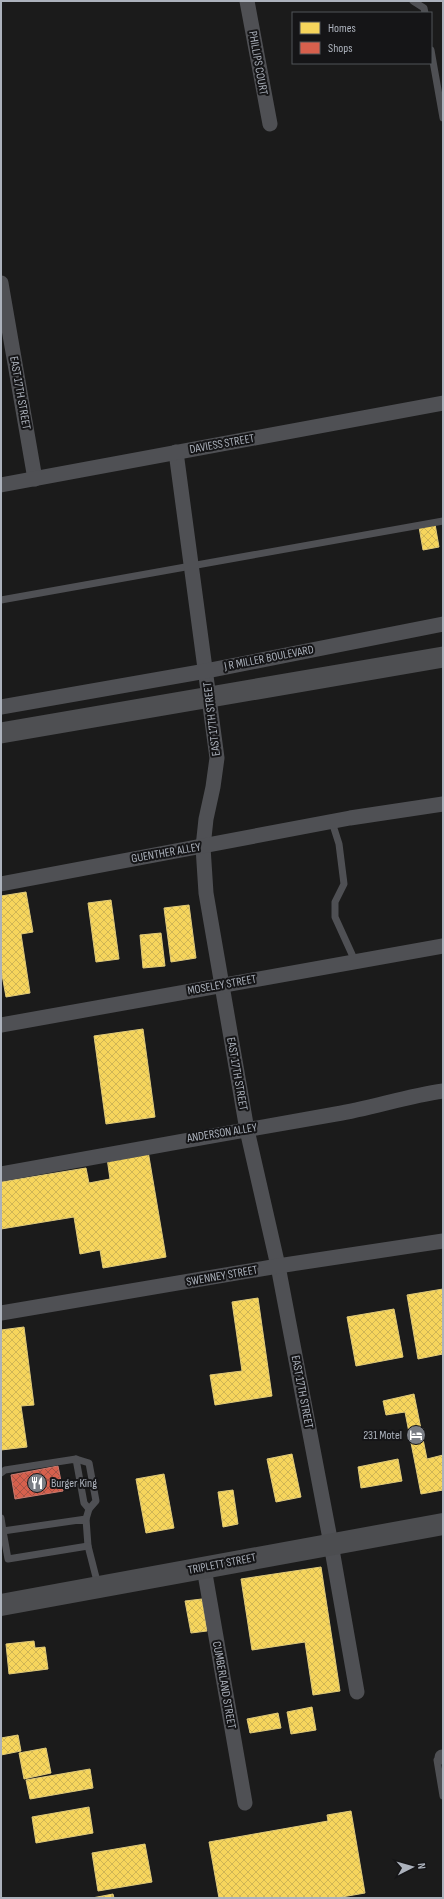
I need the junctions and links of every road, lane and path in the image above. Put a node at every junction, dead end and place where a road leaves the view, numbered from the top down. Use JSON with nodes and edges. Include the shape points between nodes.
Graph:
{"nodes":[{"id":1,"x":247,"y":1,"type":"edge"},
{"id":2,"x":413,"y":1,"type":"edge"},
{"id":3,"x":425,"y":12,"type":"edge"},
{"id":4,"x":432,"y":56,"type":"edge"},
{"id":5,"x":443,"y":118,"type":"edge"},
{"id":6,"x":270,"y":124,"type":"dead end"},
{"id":7,"x":1,"y":283,"type":"edge"},
{"id":8,"x":443,"y":403,"type":"edge"},
{"id":9,"x":176,"y":452,"type":"junction"},
{"id":10,"x":35,"y":479,"type":"junction"},
{"id":11,"x":1,"y":485,"type":"edge"},
{"id":12,"x":443,"y":521,"type":"edge"},
{"id":13,"x":192,"y":566,"type":"junction"},
{"id":14,"x":1,"y":600,"type":"edge"},
{"id":15,"x":443,"y":624,"type":"edge"},
{"id":16,"x":443,"y":657,"type":"edge"},
{"id":17,"x":206,"y":671,"type":"junction"},
{"id":18,"x":210,"y":696,"type":"junction"},
{"id":19,"x":7,"y":706,"type":"edge"},
{"id":20,"x":9,"y":732,"type":"edge"},
{"id":21,"x":443,"y":804,"type":"edge"},
{"id":22,"x":332,"y":822,"type":"junction"},
{"id":23,"x":203,"y":847,"type":"junction"},
{"id":24,"x":1,"y":884,"type":"edge"},
{"id":25,"x":443,"y":946,"type":"edge"},
{"id":26,"x":355,"y":961,"type":"junction"},
{"id":27,"x":222,"y":985,"type":"junction"},
{"id":28,"x":1,"y":1025,"type":"edge"},
{"id":29,"x":443,"y":1091,"type":"edge"},
{"id":30,"x":247,"y":1130,"type":"junction"},
{"id":31,"x":1,"y":1174,"type":"edge"},
{"id":32,"x":443,"y":1242,"type":"edge"},
{"id":33,"x":278,"y":1266,"type":"junction"},
{"id":34,"x":1,"y":1313,"type":"edge"},
{"id":35,"x":76,"y":1459,"type":"junction"},
{"id":36,"x":1,"y":1473,"type":"edge"},
{"id":37,"x":89,"y":1509,"type":"junction"},
{"id":38,"x":1,"y":1518,"type":"edge"},
{"id":39,"x":86,"y":1519,"type":"junction"},
{"id":40,"x":443,"y":1524,"type":"edge"},
{"id":41,"x":3,"y":1531,"type":"junction"},
{"id":42,"x":331,"y":1544,"type":"junction"},
{"id":43,"x":88,"y":1546,"type":"junction"},
{"id":44,"x":204,"y":1568,"type":"junction"},
{"id":45,"x":98,"y":1587,"type":"junction"},
{"id":46,"x":1,"y":1605,"type":"edge"},
{"id":47,"x":357,"y":1692,"type":"dead end"},
{"id":48,"x":442,"y":1757,"type":"edge"},
{"id":49,"x":443,"y":1796,"type":"edge"},
{"id":50,"x":245,"y":1803,"type":"dead end"}],
"edges":[{"from":1,"to":6,"type":"street","name":"PHILLIPS COURT"},
{"from":2,"to":3,"type":"lane","via":[[424,8]]},
{"from":4,"to":5,"type":"lane"},
{"from":7,"to":10,"type":"street","name":"EAST 17TH STREET"},
{"from":8,"to":9,"type":"street","name":"DAVIESS STREET"},
{"from":9,"to":10,"type":"street","name":"DAVIESS STREET"},
{"from":9,"to":13,"type":"street","name":"EAST 17TH STREET"},
{"from":10,"to":11,"type":"street","name":"DAVIESS STREET"},
{"from":12,"to":13,"type":"lane"},
{"from":13,"to":14,"type":"lane"},
{"from":13,"to":17,"type":"street","name":"EAST 17TH STREET"},
{"from":15,"to":17,"type":"street","name":"J R MILLER BOULEVARD"},
{"from":16,"to":18,"type":"street"},
{"from":17,"to":18,"type":"street","name":"EAST 17TH STREET"},
{"from":17,"to":19,"type":"street","name":"J R MILLER BOULEVARD"},
{"from":18,"to":20,"type":"street"},
{"from":18,"to":23,"type":"street","name":"EAST 17TH STREET","via":[[217,758]]},
{"from":19,"to":20,"type":"street"},
{"from":21,"to":22,"type":"street","name":"GUENTHER ALLEY"},
{"from":22,"to":23,"type":"street","name":"GUENTHER ALLEY"},
{"from":22,"to":26,"type":"lane","via":[[339,844],[344,884],[335,902],[335,917]]},
{"from":23,"to":24,"type":"street","name":"GUENTHER ALLEY"},
{"from":23,"to":27,"type":"street","name":"EAST 17TH STREET","via":[[206,893]]},
{"from":25,"to":26,"type":"street","name":"MOSELEY STREET"},
{"from":26,"to":27,"type":"street","name":"MOSELEY STREET"},
{"from":27,"to":28,"type":"street","name":"MOSELEY STREET"},
{"from":27,"to":30,"type":"street","name":"EAST 17TH STREET"},
{"from":29,"to":30,"type":"street","name":"ANDERSON ALLEY","via":[[358,1110]]},
{"from":30,"to":31,"type":"street","name":"ANDERSON ALLEY"},
{"from":30,"to":33,"type":"street","name":"EAST 17TH STREET"},
{"from":32,"to":33,"type":"street","name":"SWENNEY STREET"},
{"from":33,"to":34,"type":"street","name":"SWENNEY STREET"},
{"from":33,"to":42,"type":"street","name":"EAST 17TH STREET"},
{"from":35,"to":36,"type":"lane","via":[[5,1470]]},
{"from":35,"to":37,"type":"lane","via":[[84,1503]]},
{"from":35,"to":37,"type":"lane","via":[[89,1463],[96,1501]]},
{"from":37,"to":39,"type":"lane"},
{"from":38,"to":41,"type":"lane"},
{"from":39,"to":41,"type":"lane"},
{"from":39,"to":43,"type":"lane"},
{"from":40,"to":42,"type":"main road","name":"TRIPLETT STREET"},
{"from":41,"to":43,"type":"lane","via":[[8,1559]]},
{"from":42,"to":44,"type":"main road","name":"TRIPLETT STREET"},
{"from":42,"to":47,"type":"street","name":"EAST 17TH STREET"},
{"from":43,"to":45,"type":"lane"},
{"from":44,"to":45,"type":"main road","name":"TRIPLETT STREET"},
{"from":44,"to":50,"type":"street","name":"CUMBERLAND STREET"},
{"from":45,"to":46,"type":"main road","name":"TRIPLETT STREET"},
{"from":48,"to":49,"type":"lane","via":[[436,1760]]}]}
